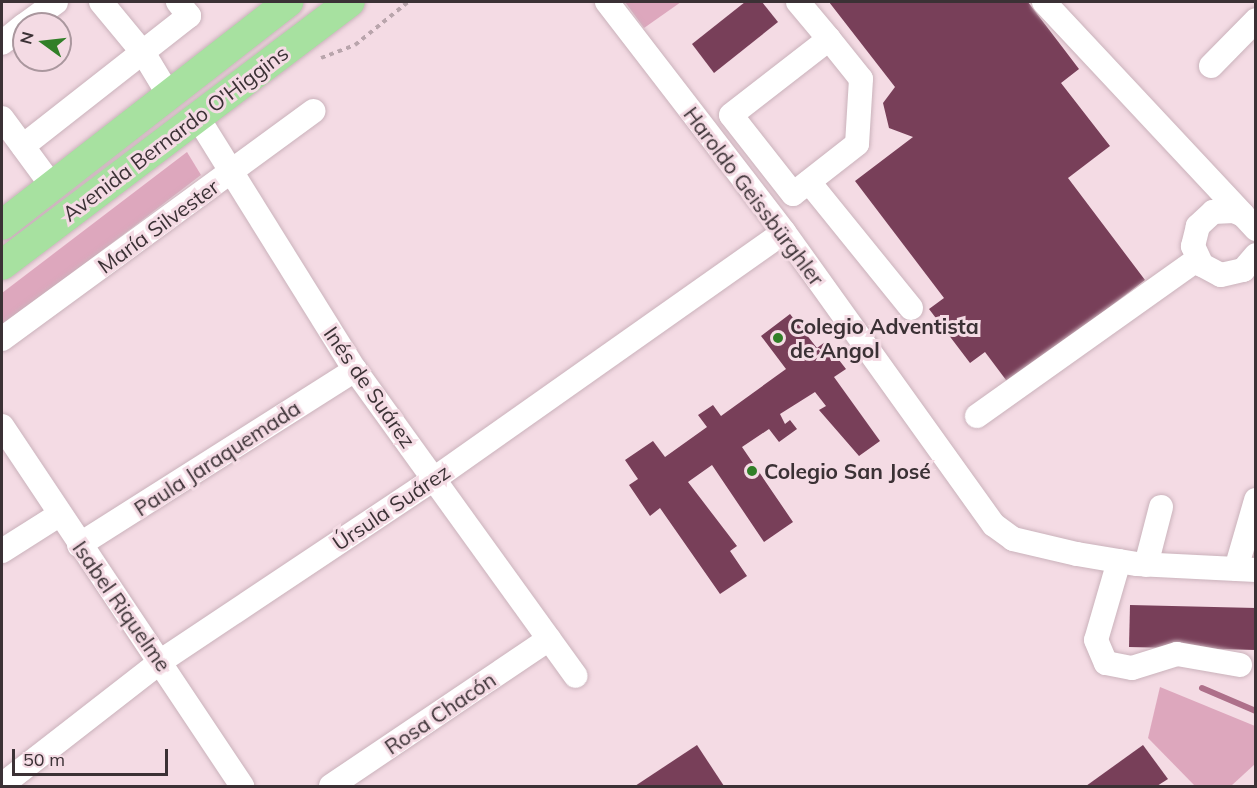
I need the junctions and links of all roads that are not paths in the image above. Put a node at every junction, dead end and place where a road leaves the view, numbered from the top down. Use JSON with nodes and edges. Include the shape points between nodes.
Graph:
{"nodes":[{"id":1,"x":56,"y":2,"type":"edge"},
{"id":2,"x":101,"y":2,"type":"edge"},
{"id":3,"x":178,"y":2,"type":"edge"},
{"id":4,"x":288,"y":2,"type":"edge"},
{"id":5,"x":350,"y":2,"type":"edge"},
{"id":6,"x":607,"y":2,"type":"edge"},
{"id":7,"x":798,"y":2,"type":"edge"},
{"id":8,"x":1044,"y":2,"type":"edge"},
{"id":9,"x":43,"y":12,"type":"edge"},
{"id":10,"x":1256,"y":20,"type":"edge"},
{"id":11,"x":829,"y":39,"type":"junction"},
{"id":12,"x":144,"y":54,"type":"junction"},
{"id":13,"x":1211,"y":66,"type":"dead end"},
{"id":14,"x":170,"y":97,"type":"junction"},
{"id":15,"x":313,"y":111,"type":"dead end"},
{"id":16,"x":731,"y":115,"type":"junction"},
{"id":17,"x":2,"y":118,"type":"edge"},
{"id":18,"x":198,"y":118,"type":"junction"},
{"id":19,"x":705,"y":130,"type":"junction"},
{"id":20,"x":23,"y":146,"type":"junction"},
{"id":21,"x":231,"y":173,"type":"junction"},
{"id":22,"x":809,"y":182,"type":"junction"},
{"id":23,"x":108,"y":183,"type":"junction"},
{"id":24,"x":52,"y":186,"type":"junction"},
{"id":25,"x":1250,"y":222,"type":"edge"},
{"id":26,"x":2,"y":225,"type":"edge"},
{"id":27,"x":784,"y":232,"type":"junction"},
{"id":28,"x":1256,"y":255,"type":"edge"},
{"id":29,"x":1198,"y":259,"type":"junction"},
{"id":30,"x":2,"y":265,"type":"edge"},
{"id":31,"x":911,"y":308,"type":"dead end"},
{"id":32,"x":2,"y":339,"type":"edge"},
{"id":33,"x":355,"y":370,"type":"junction"},
{"id":34,"x":977,"y":416,"type":"dead end"},
{"id":35,"x":2,"y":426,"type":"edge"},
{"id":36,"x":434,"y":479,"type":"junction"},
{"id":37,"x":1256,"y":500,"type":"edge"},
{"id":38,"x":1161,"y":507,"type":"dead end"},
{"id":39,"x":59,"y":515,"type":"junction"},
{"id":40,"x":79,"y":545,"type":"junction"},
{"id":41,"x":2,"y":551,"type":"edge"},
{"id":42,"x":1119,"y":561,"type":"junction"},
{"id":43,"x":1146,"y":565,"type":"junction"},
{"id":44,"x":1246,"y":569,"type":"edge"},
{"id":45,"x":549,"y":639,"type":"junction"},
{"id":46,"x":161,"y":661,"type":"junction"},
{"id":47,"x":1240,"y":665,"type":"dead end"},
{"id":48,"x":576,"y":676,"type":"dead end"},
{"id":49,"x":2,"y":785,"type":"edge"},
{"id":50,"x":242,"y":786,"type":"edge"},
{"id":51,"x":331,"y":786,"type":"edge"}],
"edges":[{"from":1,"to":9,"type":"street"},
{"from":2,"to":12,"type":"street"},
{"from":3,"to":12,"type":"street","via":[[189,16]]},
{"from":4,"to":14,"type":"main road","name":"Avenida Bernardo O'Higgins"},
{"from":5,"to":18,"type":"main road","name":"Avenida Bernardo O'Higgins"},
{"from":6,"to":19,"type":"street","name":"Haroldo Geissbürghler"},
{"from":7,"to":11,"type":"street"},
{"from":8,"to":25,"type":"street"},
{"from":10,"to":13,"type":"street"},
{"from":11,"to":16,"type":"street"},
{"from":11,"to":22,"type":"street","via":[[861,79],[857,144]]},
{"from":12,"to":14,"type":"street"},
{"from":12,"to":20,"type":"street"},
{"from":14,"to":23,"type":"main road","via":[[160,132],[123,162]]},
{"from":14,"to":24,"type":"main road","name":"Avenida Bernardo O'Higgins"},
{"from":15,"to":21,"type":"street","name":"María Silvester"},
{"from":16,"to":19,"type":"street"},
{"from":16,"to":22,"type":"street","via":[[793,194]]},
{"from":17,"to":20,"type":"street"},
{"from":18,"to":21,"type":"street","name":"Inés de Suárez"},
{"from":18,"to":23,"type":"main road","name":"Avenida Bernardo O'Higgins"},
{"from":19,"to":27,"type":"street","name":"Haroldo Geissbürghler"},
{"from":20,"to":24,"type":"street"},
{"from":21,"to":32,"type":"street","name":"María Silvester"},
{"from":21,"to":33,"type":"street","name":"Inés de Suárez"},
{"from":22,"to":31,"type":"street"},
{"from":23,"to":30,"type":"main road","name":"Avenida Bernardo O'Higgins"},
{"from":24,"to":26,"type":"main road","name":"Avenida Bernardo O'Higgins"},
{"from":25,"to":29,"type":"street","via":[[1223,210],[1204,218],[1194,235]]},
{"from":27,"to":36,"type":"street","name":"Úrsula Suárez"},
{"from":27,"to":42,"type":"street","name":"Haroldo Geissbürghler","via":[[994,525],[1013,539]]},
{"from":28,"to":29,"type":"street","via":[[1243,270],[1232,275],[1211,272]]},
{"from":29,"to":34,"type":"street"},
{"from":33,"to":36,"type":"street","name":"Inés de Suárez"},
{"from":33,"to":40,"type":"street","name":"Paula Jaraquemada"},
{"from":35,"to":39,"type":"street","name":"Isabel Riquelme"},
{"from":36,"to":45,"type":"street","name":"Inés de Suárez"},
{"from":36,"to":46,"type":"street","name":"Úrsula Suárez"},
{"from":37,"to":44,"type":"street"},
{"from":38,"to":43,"type":"street"},
{"from":39,"to":40,"type":"street","name":"Isabel Riquelme"},
{"from":39,"to":41,"type":"street"},
{"from":40,"to":46,"type":"street","name":"Isabel Riquelme"},
{"from":42,"to":43,"type":"street","name":"Haroldo Geissbürghler"},
{"from":42,"to":47,"type":"street","via":[[1096,640],[1106,663],[1132,668],[1177,654]]},
{"from":43,"to":44,"type":"street","name":"Haroldo Geissbürghler"},
{"from":45,"to":48,"type":"street","name":"Inés de Suárez"},
{"from":45,"to":51,"type":"street","name":"Rosa Chacón"},
{"from":46,"to":49,"type":"street","name":"Úrsula Suárez"},
{"from":46,"to":50,"type":"street","name":"Isabel Riquelme"}]}
